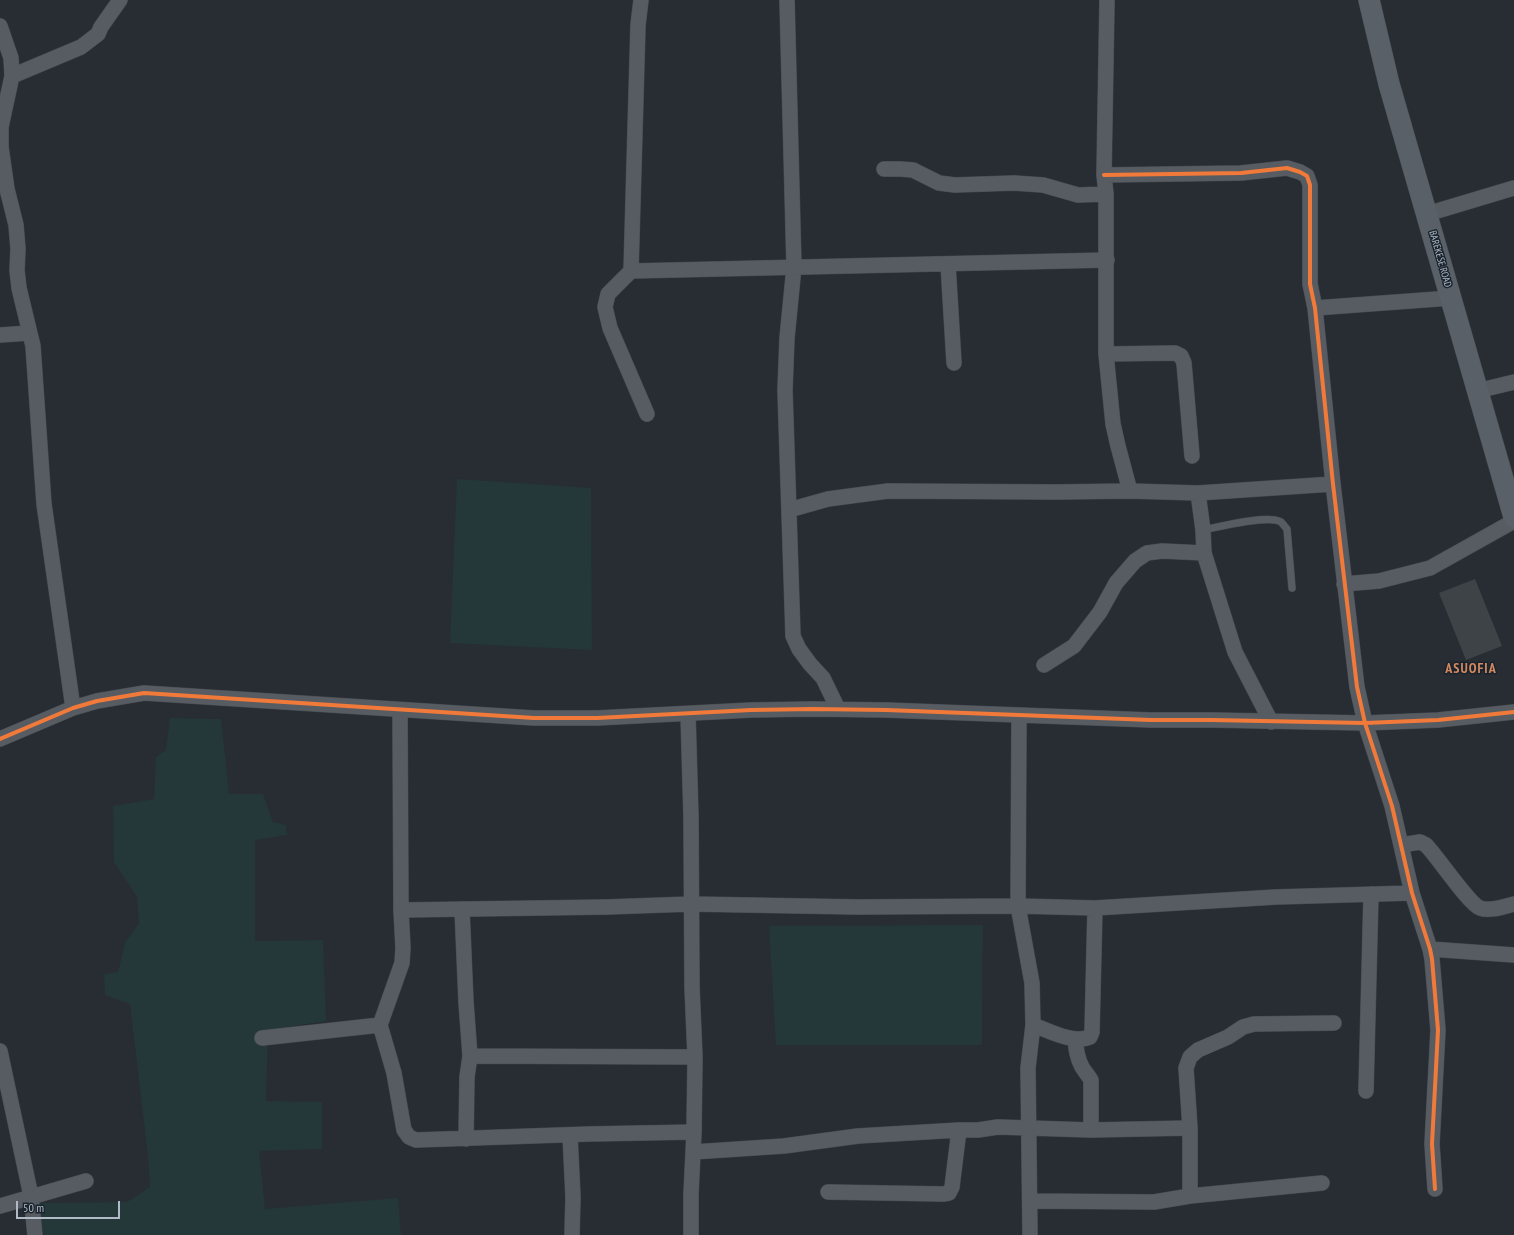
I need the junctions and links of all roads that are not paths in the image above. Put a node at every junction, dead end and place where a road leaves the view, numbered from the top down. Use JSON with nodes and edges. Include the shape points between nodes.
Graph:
{"nodes":[{"id":1,"x":120,"y":0,"type":"edge"},
{"id":2,"x":641,"y":0,"type":"edge"},
{"id":3,"x":787,"y":0,"type":"edge"},
{"id":4,"x":1108,"y":0,"type":"edge"},
{"id":5,"x":1369,"y":0,"type":"edge"},
{"id":6,"x":0,"y":26,"type":"edge"},
{"id":7,"x":12,"y":76,"type":"junction"},
{"id":8,"x":2,"y":160,"type":"edge"},
{"id":9,"x":884,"y":169,"type":"dead end"},
{"id":10,"x":1104,"y":175,"type":"junction"},
{"id":11,"x":1514,"y":188,"type":"edge"},
{"id":12,"x":1106,"y":194,"type":"junction"},
{"id":13,"x":1427,"y":214,"type":"junction"},
{"id":14,"x":1106,"y":260,"type":"junction"},
{"id":15,"x":948,"y":264,"type":"junction"},
{"id":16,"x":794,"y":267,"type":"junction"},
{"id":17,"x":631,"y":271,"type":"junction"},
{"id":18,"x":1451,"y":298,"type":"junction"},
{"id":19,"x":1315,"y":308,"type":"junction"},
{"id":20,"x":29,"y":333,"type":"junction"},
{"id":21,"x":0,"y":336,"type":"edge"},
{"id":22,"x":1106,"y":354,"type":"junction"},
{"id":23,"x":954,"y":363,"type":"dead end"},
{"id":24,"x":1514,"y":382,"type":"edge"},
{"id":25,"x":1477,"y":391,"type":"junction"},
{"id":26,"x":647,"y":414,"type":"dead end"},
{"id":27,"x":1192,"y":456,"type":"dead end"},
{"id":28,"x":1333,"y":484,"type":"junction"},
{"id":29,"x":1130,"y":491,"type":"junction"},
{"id":30,"x":1198,"y":493,"type":"junction"},
{"id":31,"x":789,"y":510,"type":"junction"},
{"id":32,"x":1514,"y":517,"type":"edge"},
{"id":33,"x":1514,"y":521,"type":"edge"},
{"id":34,"x":1203,"y":530,"type":"junction"},
{"id":35,"x":1204,"y":553,"type":"junction"},
{"id":36,"x":1344,"y":584,"type":"junction"},
{"id":37,"x":1292,"y":588,"type":"dead end"},
{"id":38,"x":1044,"y":665,"type":"dead end"},
{"id":39,"x":73,"y":708,"type":"junction"},
{"id":40,"x":838,"y":709,"type":"junction"},
{"id":41,"x":400,"y":710,"type":"junction"},
{"id":42,"x":1514,"y":712,"type":"edge"},
{"id":43,"x":688,"y":714,"type":"junction"},
{"id":44,"x":1019,"y":715,"type":"junction"},
{"id":45,"x":1271,"y":722,"type":"junction"},
{"id":46,"x":1365,"y":723,"type":"junction"},
{"id":47,"x":0,"y":739,"type":"edge"},
{"id":48,"x":1401,"y":845,"type":"junction"},
{"id":49,"x":1412,"y":893,"type":"junction"},
{"id":50,"x":1371,"y":894,"type":"junction"},
{"id":51,"x":691,"y":904,"type":"junction"},
{"id":52,"x":1514,"y":904,"type":"edge"},
{"id":53,"x":1018,"y":906,"type":"junction"},
{"id":54,"x":1095,"y":908,"type":"junction"},
{"id":55,"x":401,"y":910,"type":"junction"},
{"id":56,"x":462,"y":910,"type":"junction"},
{"id":57,"x":1430,"y":949,"type":"junction"},
{"id":58,"x":1514,"y":955,"type":"edge"},
{"id":59,"x":1334,"y":1023,"type":"dead end"},
{"id":60,"x":380,"y":1025,"type":"junction"},
{"id":61,"x":1033,"y":1025,"type":"junction"},
{"id":62,"x":262,"y":1038,"type":"dead end"},
{"id":63,"x":1075,"y":1039,"type":"junction"},
{"id":64,"x":0,"y":1051,"type":"edge"},
{"id":65,"x":470,"y":1056,"type":"junction"},
{"id":66,"x":695,"y":1057,"type":"junction"},
{"id":67,"x":1366,"y":1091,"type":"dead end"},
{"id":68,"x":1029,"y":1127,"type":"junction"},
{"id":69,"x":1190,"y":1128,"type":"junction"},
{"id":70,"x":959,"y":1130,"type":"junction"},
{"id":71,"x":1091,"y":1130,"type":"junction"},
{"id":72,"x":694,"y":1132,"type":"junction"},
{"id":73,"x":570,"y":1134,"type":"junction"},
{"id":74,"x":466,"y":1139,"type":"junction"},
{"id":75,"x":693,"y":1152,"type":"junction"},
{"id":76,"x":86,"y":1181,"type":"dead end"},
{"id":77,"x":1322,"y":1183,"type":"dead end"},
{"id":78,"x":1435,"y":1189,"type":"dead end"},
{"id":79,"x":828,"y":1192,"type":"dead end"},
{"id":80,"x":31,"y":1196,"type":"junction"},
{"id":81,"x":1190,"y":1196,"type":"junction"},
{"id":82,"x":1030,"y":1201,"type":"junction"},
{"id":83,"x":0,"y":1206,"type":"edge"},
{"id":84,"x":35,"y":1235,"type":"edge"},
{"id":85,"x":572,"y":1235,"type":"edge"},
{"id":86,"x":691,"y":1235,"type":"edge"},
{"id":87,"x":1030,"y":1235,"type":"edge"}],
"edges":[{"from":1,"to":7,"type":"street","via":[[98,34],[81,47]]},
{"from":2,"to":17,"type":"street","via":[[638,25]]},
{"from":3,"to":16,"type":"street"},
{"from":4,"to":10,"type":"street"},
{"from":5,"to":13,"type":"main road","name":"BAREKESE ROAD","via":[[1389,84]]},
{"from":6,"to":7,"type":"street","via":[[11,58]]},
{"from":7,"to":8,"type":"street","via":[[1,127]]},
{"from":8,"to":20,"type":"street","via":[[16,225],[19,288]]},
{"from":9,"to":12,"type":"street","via":[[913,170],[939,183],[955,185],[1014,183],[1043,185],[1078,195]]},
{"from":10,"to":12,"type":"street"},
{"from":10,"to":19,"type":"street","via":[[1241,173],[1287,168],[1307,176],[1310,185],[1310,284]]},
{"from":11,"to":13,"type":"street"},
{"from":12,"to":14,"type":"street"},
{"from":13,"to":18,"type":"main road","name":"BAREKESE ROAD"},
{"from":14,"to":15,"type":"street"},
{"from":14,"to":22,"type":"street"},
{"from":15,"to":16,"type":"street"},
{"from":15,"to":23,"type":"street"},
{"from":16,"to":17,"type":"street"},
{"from":16,"to":31,"type":"street","via":[[785,390]]},
{"from":17,"to":26,"type":"street","via":[[608,294],[605,307],[610,328]]},
{"from":18,"to":19,"type":"street"},
{"from":18,"to":25,"type":"main road","name":"BAREKESE ROAD"},
{"from":19,"to":28,"type":"street"},
{"from":20,"to":21,"type":"street"},
{"from":20,"to":39,"type":"street","via":[[34,356],[44,504]]},
{"from":22,"to":27,"type":"street","via":[[1181,356],[1184,363]]},
{"from":22,"to":29,"type":"street","via":[[1114,424]]},
{"from":24,"to":25,"type":"street"},
{"from":25,"to":32,"type":"main road","name":"BAREKESE ROAD"},
{"from":28,"to":30,"type":"street"},
{"from":28,"to":36,"type":"street"},
{"from":29,"to":30,"type":"street"},
{"from":29,"to":31,"type":"street","via":[[888,491],[828,499]]},
{"from":30,"to":34,"type":"street"},
{"from":31,"to":40,"type":"street","via":[[793,636],[799,649],[823,678]]},
{"from":33,"to":36,"type":"street","via":[[1430,568],[1379,581]]},
{"from":34,"to":35,"type":"street"},
{"from":34,"to":37,"type":"lane","via":[[1252,521],[1281,522],[1287,530]]},
{"from":35,"to":38,"type":"street","via":[[1162,551],[1147,553],[1135,561],[1116,583],[1100,612],[1074,646]]},
{"from":35,"to":45,"type":"street","via":[[1235,652]]},
{"from":36,"to":46,"type":"street","via":[[1357,687]]},
{"from":39,"to":41,"type":"street","via":[[144,693]]},
{"from":39,"to":47,"type":"street"},
{"from":40,"to":43,"type":"street"},
{"from":40,"to":44,"type":"street"},
{"from":41,"to":43,"type":"street","via":[[534,718]]},
{"from":41,"to":55,"type":"street"},
{"from":42,"to":46,"type":"street","via":[[1438,720]]},
{"from":43,"to":51,"type":"street"},
{"from":44,"to":45,"type":"street"},
{"from":44,"to":53,"type":"street"},
{"from":45,"to":46,"type":"street"},
{"from":46,"to":48,"type":"street","via":[[1392,806]]},
{"from":48,"to":49,"type":"street"},
{"from":48,"to":52,"type":"street","via":[[1420,842],[1426,844],[1480,908]]},
{"from":49,"to":50,"type":"street"},
{"from":49,"to":57,"type":"street"},
{"from":50,"to":54,"type":"street"},
{"from":50,"to":67,"type":"street"},
{"from":51,"to":53,"type":"street"},
{"from":51,"to":56,"type":"street"},
{"from":51,"to":66,"type":"street"},
{"from":53,"to":54,"type":"street"},
{"from":53,"to":61,"type":"street","via":[[1032,983]]},
{"from":54,"to":63,"type":"street","via":[[1092,1032],[1090,1037]]},
{"from":55,"to":56,"type":"street"},
{"from":55,"to":60,"type":"street","via":[[402,963]]},
{"from":56,"to":65,"type":"street"},
{"from":57,"to":58,"type":"street"},
{"from":57,"to":78,"type":"street","via":[[1438,1030],[1432,1144]]},
{"from":59,"to":69,"type":"street","via":[[1254,1024],[1198,1050],[1190,1057],[1186,1068]]},
{"from":60,"to":62,"type":"street"},
{"from":60,"to":74,"type":"street","via":[[394,1073],[404,1130],[409,1137],[416,1140]]},
{"from":61,"to":63,"type":"street"},
{"from":61,"to":68,"type":"street","via":[[1028,1068]]},
{"from":63,"to":71,"type":"street","via":[[1076,1053],[1091,1080]]},
{"from":64,"to":80,"type":"street"},
{"from":65,"to":66,"type":"street"},
{"from":65,"to":74,"type":"street"},
{"from":66,"to":72,"type":"street"},
{"from":68,"to":70,"type":"street"},
{"from":68,"to":71,"type":"street"},
{"from":68,"to":82,"type":"street"},
{"from":69,"to":71,"type":"street"},
{"from":69,"to":81,"type":"street"},
{"from":70,"to":75,"type":"street","via":[[858,1136],[784,1146]]},
{"from":70,"to":79,"type":"street","via":[[952,1187],[949,1193]]},
{"from":72,"to":73,"type":"street"},
{"from":72,"to":75,"type":"street"},
{"from":73,"to":74,"type":"street"},
{"from":73,"to":85,"type":"street"},
{"from":75,"to":86,"type":"street"},
{"from":76,"to":80,"type":"street"},
{"from":77,"to":81,"type":"street"},
{"from":80,"to":83,"type":"street"},
{"from":80,"to":84,"type":"street"},
{"from":81,"to":82,"type":"street","via":[[1154,1202]]},
{"from":82,"to":87,"type":"street"}]}
